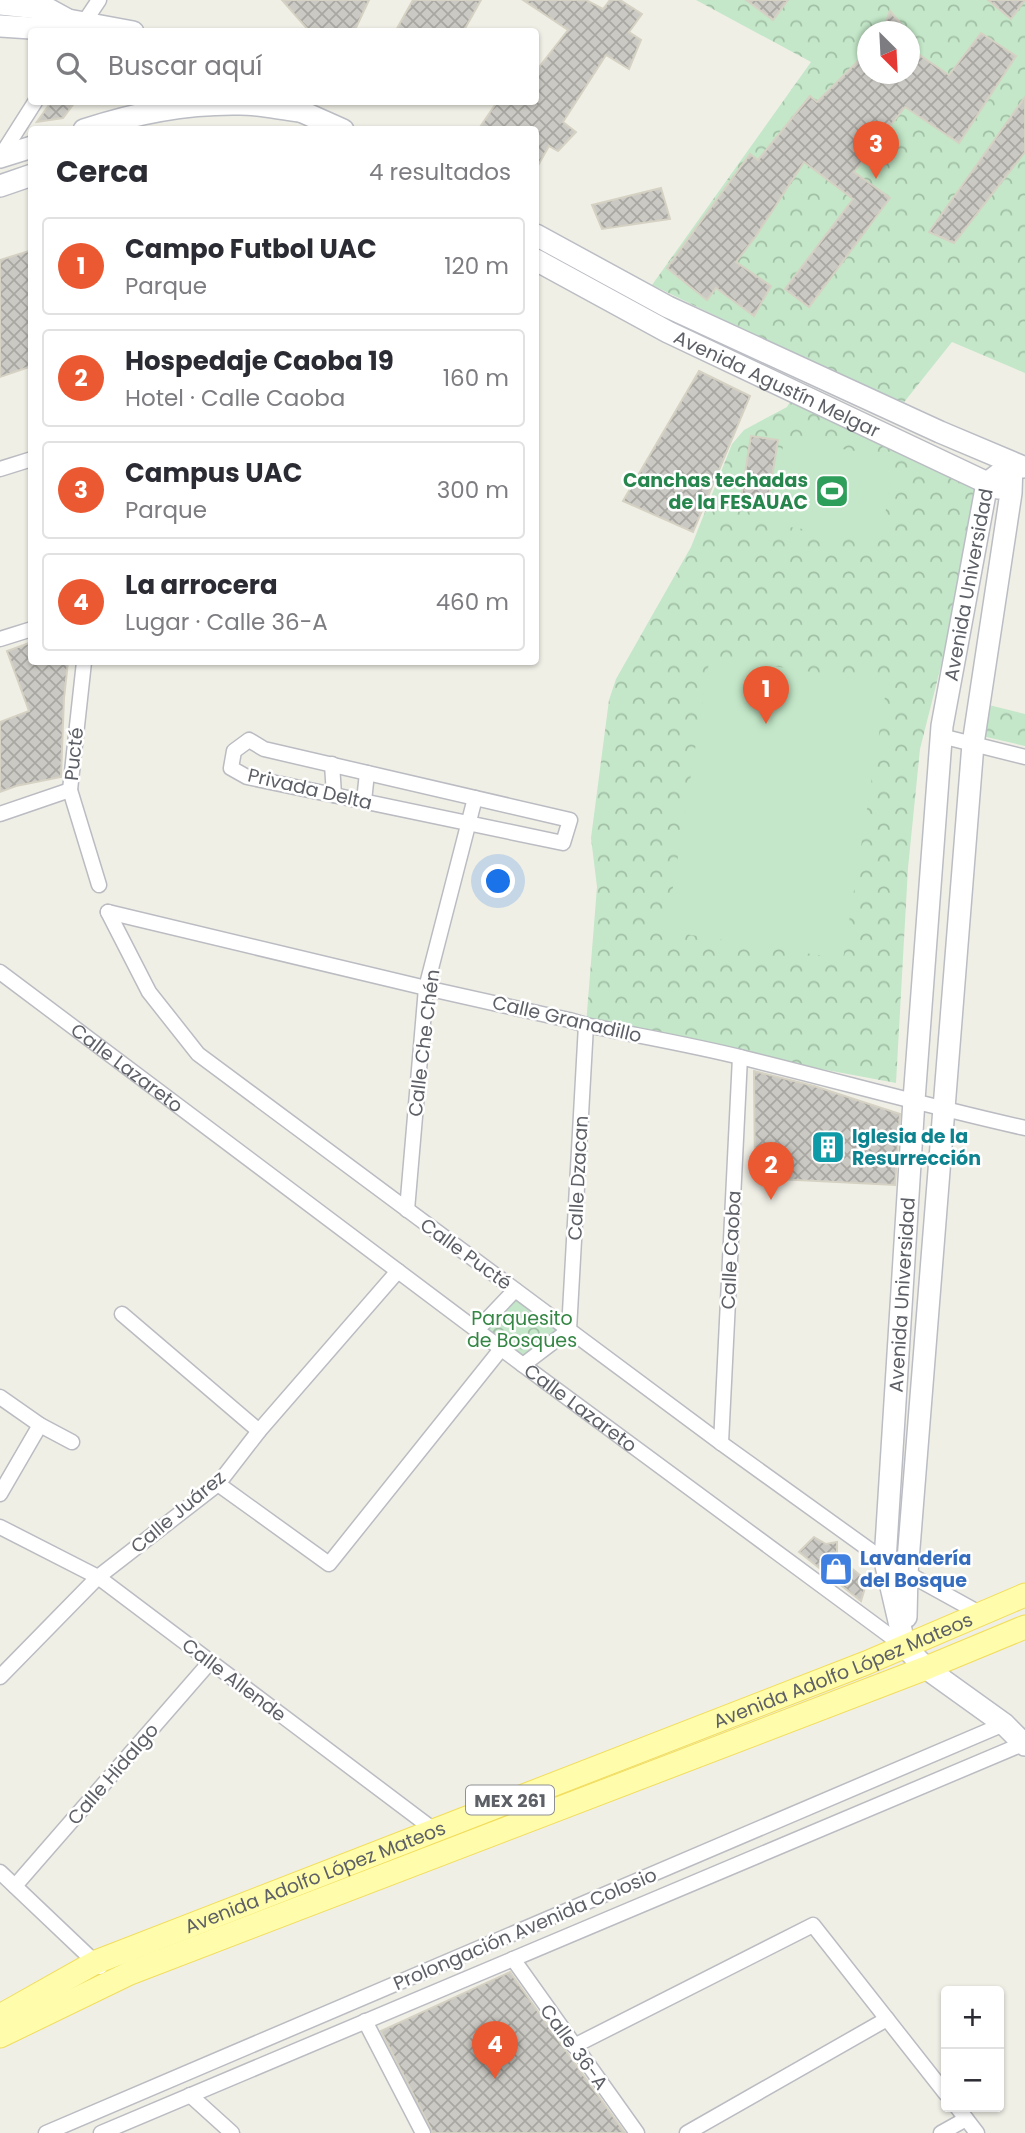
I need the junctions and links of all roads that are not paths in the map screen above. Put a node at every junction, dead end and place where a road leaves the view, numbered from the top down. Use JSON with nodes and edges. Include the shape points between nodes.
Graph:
{"nodes":[{"id":1,"x":99,"y":0,"type":"edge"},
{"id":2,"x":0,"y":4,"type":"edge"},
{"id":3,"x":77,"y":25,"type":"edge"},
{"id":4,"x":0,"y":26,"type":"edge"},
{"id":5,"x":31,"y":28,"type":"edge"},
{"id":6,"x":54,"y":28,"type":"edge"},
{"id":7,"x":101,"y":28,"type":"edge"},
{"id":8,"x":33,"y":105,"type":"edge"},
{"id":9,"x":203,"y":105,"type":"edge"},
{"id":10,"x":251,"y":105,"type":"edge"},
{"id":11,"x":287,"y":105,"type":"edge"},
{"id":12,"x":300,"y":111,"type":"junction"},
{"id":13,"x":99,"y":126,"type":"edge"},
{"id":14,"x":334,"y":126,"type":"edge"},
{"id":15,"x":28,"y":148,"type":"edge"},
{"id":16,"x":0,"y":157,"type":"edge"},
{"id":17,"x":28,"y":177,"type":"edge"},
{"id":18,"x":0,"y":186,"type":"edge"},
{"id":19,"x":539,"y":236,"type":"edge"},
{"id":20,"x":539,"y":262,"type":"edge"},
{"id":21,"x":28,"y":460,"type":"edge"},
{"id":22,"x":1019,"y":466,"type":"edge"},
{"id":23,"x":0,"y":469,"type":"edge"},
{"id":24,"x":988,"y":483,"type":"junction"},
{"id":25,"x":1018,"y":494,"type":"edge"},
{"id":26,"x":28,"y":630,"type":"edge"},
{"id":27,"x":0,"y":639,"type":"edge"},
{"id":28,"x":84,"y":665,"type":"edge"},
{"id":29,"x":941,"y":736,"type":"junction"},
{"id":30,"x":973,"y":744,"type":"junction"},
{"id":31,"x":1025,"y":757,"type":"edge"},
{"id":32,"x":332,"y":764,"type":"junction"},
{"id":33,"x":367,"y":773,"type":"junction"},
{"id":34,"x":71,"y":789,"type":"junction"},
{"id":35,"x":334,"y":795,"type":"junction"},
{"id":36,"x":475,"y":798,"type":"junction"},
{"id":37,"x":364,"y":801,"type":"junction"},
{"id":38,"x":0,"y":814,"type":"edge"},
{"id":39,"x":470,"y":822,"type":"junction"},
{"id":40,"x":99,"y":885,"type":"dead end"},
{"id":41,"x":108,"y":912,"type":"joint"},
{"id":42,"x":0,"y":972,"type":"edge"},
{"id":43,"x":426,"y":988,"type":"junction"},
{"id":44,"x":586,"y":1026,"type":"junction"},
{"id":45,"x":740,"y":1057,"type":"junction"},
{"id":46,"x":914,"y":1100,"type":"junction"},
{"id":47,"x":943,"y":1110,"type":"junction"},
{"id":48,"x":1025,"y":1128,"type":"edge"},
{"id":49,"x":407,"y":1210,"type":"junction"},
{"id":50,"x":398,"y":1271,"type":"junction"},
{"id":51,"x":515,"y":1290,"type":"junction"},
{"id":52,"x":122,"y":1314,"type":"dead end"},
{"id":53,"x":477,"y":1330,"type":"junction"},
{"id":54,"x":569,"y":1330,"type":"junction"},
{"id":55,"x":502,"y":1349,"type":"junction"},
{"id":56,"x":523,"y":1365,"type":"junction"},
{"id":57,"x":0,"y":1397,"type":"edge"},
{"id":58,"x":40,"y":1425,"type":"junction"},
{"id":59,"x":259,"y":1431,"type":"junction"},
{"id":60,"x":72,"y":1442,"type":"dead end"},
{"id":61,"x":721,"y":1443,"type":"junction"},
{"id":62,"x":218,"y":1484,"type":"junction"},
{"id":63,"x":0,"y":1494,"type":"edge"},
{"id":64,"x":0,"y":1527,"type":"edge"},
{"id":65,"x":885,"y":1561,"type":"junction"},
{"id":66,"x":907,"y":1573,"type":"junction"},
{"id":67,"x":98,"y":1577,"type":"junction"},
{"id":68,"x":1025,"y":1595,"type":"edge"},
{"id":69,"x":981,"y":1614,"type":"junction"},
{"id":70,"x":1025,"y":1627,"type":"edge"},
{"id":71,"x":905,"y":1647,"type":"junction"},
{"id":72,"x":210,"y":1662,"type":"junction"},
{"id":73,"x":926,"y":1668,"type":"junction"},
{"id":74,"x":0,"y":1677,"type":"edge"},
{"id":75,"x":1004,"y":1724,"type":"junction"},
{"id":76,"x":1024,"y":1744,"type":"edge"},
{"id":77,"x":433,"y":1830,"type":"junction"},
{"id":78,"x":460,"y":1847,"type":"junction"},
{"id":79,"x":0,"y":1872,"type":"edge"},
{"id":80,"x":15,"y":1886,"type":"junction"},
{"id":81,"x":513,"y":1959,"type":"junction"},
{"id":82,"x":96,"y":1962,"type":"junction"},
{"id":83,"x":110,"y":1983,"type":"junction"},
{"id":84,"x":0,"y":2016,"type":"edge"},
{"id":85,"x":887,"y":2019,"type":"junction"},
{"id":86,"x":365,"y":2021,"type":"junction"},
{"id":87,"x":0,"y":2036,"type":"edge"},
{"id":88,"x":574,"y":2046,"type":"junction"},
{"id":89,"x":941,"y":2088,"type":"edge"},
{"id":90,"x":190,"y":2095,"type":"junction"},
{"id":91,"x":961,"y":2112,"type":"edge"},
{"id":92,"x":966,"y":2119,"type":"junction"},
{"id":93,"x":631,"y":2131,"type":"edge"},
{"id":94,"x":46,"y":2133,"type":"edge"},
{"id":95,"x":101,"y":2133,"type":"edge"},
{"id":96,"x":232,"y":2133,"type":"edge"},
{"id":97,"x":423,"y":2133,"type":"edge"},
{"id":98,"x":687,"y":2133,"type":"edge"},
{"id":99,"x":941,"y":2133,"type":"edge"},
{"id":100,"x":977,"y":2133,"type":"edge"}],
"edges":[{"from":1,"to":3,"type":"street"},
{"from":2,"to":3,"type":"street","via":[[48,9]]},
{"from":3,"to":6,"type":"street"},
{"from":3,"to":7,"type":"street"},
{"from":4,"to":5,"type":"street"},
{"from":8,"to":16,"type":"street"},
{"from":9,"to":13,"type":"street","via":[[157,110]]},
{"from":10,"to":12,"type":"street"},
{"from":11,"to":12,"type":"street"},
{"from":12,"to":14,"type":"street"},
{"from":15,"to":16,"type":"street"},
{"from":17,"to":18,"type":"street"},
{"from":19,"to":22,"type":"street","name":"Avenida Agustín Melgar","via":[[668,307]]},
{"from":20,"to":24,"type":"street","name":"Avenida Agustín Melgar","via":[[668,332]]},
{"from":21,"to":23,"type":"street"},
{"from":22,"to":24,"type":"street","name":"Avenida Universidad"},
{"from":22,"to":25,"type":"street","name":"Avenida Universidad"},
{"from":24,"to":25,"type":"street","name":"Avenida Agustín Melgar"},
{"from":24,"to":29,"type":"street","name":"Avenida Universidad"},
{"from":25,"to":30,"type":"street","name":"Avenida Universidad"},
{"from":26,"to":27,"type":"street"},
{"from":28,"to":34,"type":"street","name":"Pucté"},
{"from":29,"to":30,"type":"street"},
{"from":29,"to":46,"type":"street","name":"Avenida Universidad"},
{"from":30,"to":31,"type":"street"},
{"from":30,"to":47,"type":"street","name":"Avenida Universidad"},
{"from":32,"to":33,"type":"street","name":"Privada Delta"},
{"from":32,"to":35,"type":"street"},
{"from":32,"to":35,"type":"street","name":"Privada Delta","via":[[264,749],[248,740],[234,751],[231,768],[247,777]]},
{"from":33,"to":36,"type":"street","name":"Privada Delta"},
{"from":33,"to":37,"type":"street"},
{"from":34,"to":38,"type":"street"},
{"from":34,"to":40,"type":"street","name":"Pucté"},
{"from":35,"to":37,"type":"street","name":"Privada Delta"},
{"from":36,"to":39,"type":"street","name":"Calle Che Chén"},
{"from":36,"to":39,"type":"street","name":"Privada Delta","via":[[570,820],[564,843]]},
{"from":37,"to":39,"type":"street","name":"Privada Delta"},
{"from":39,"to":43,"type":"street","name":"Calle Che Chén"},
{"from":41,"to":43,"type":"street","name":"Calle Granadillo"},
{"from":41,"to":49,"type":"street","name":"Calle Pucté","via":[[149,992],[198,1054]]},
{"from":42,"to":50,"type":"street","name":"Calle Lazareto"},
{"from":43,"to":44,"type":"street","name":"Calle Granadillo"},
{"from":43,"to":49,"type":"street","name":"Calle Che Chén"},
{"from":44,"to":45,"type":"street","name":"Calle Granadillo"},
{"from":44,"to":54,"type":"street","name":"Calle Dzacan"},
{"from":45,"to":46,"type":"street","name":"Calle Granadillo"},
{"from":45,"to":61,"type":"street","name":"Calle Caoba"},
{"from":46,"to":47,"type":"street","name":"Calle Granadillo"},
{"from":46,"to":65,"type":"street","name":"Avenida Universidad"},
{"from":47,"to":48,"type":"street","name":"Calle Granadillo"},
{"from":47,"to":66,"type":"street","name":"Avenida Universidad"},
{"from":49,"to":51,"type":"street","name":"Calle Pucté"},
{"from":50,"to":53,"type":"street","name":"Calle Lazareto"},
{"from":50,"to":59,"type":"street","name":"Calle Juárez"},
{"from":51,"to":53,"type":"street"},
{"from":51,"to":54,"type":"street","name":"Calle Pucté"},
{"from":52,"to":59,"type":"street"},
{"from":53,"to":55,"type":"street","name":"Calle Lazareto"},
{"from":54,"to":56,"type":"street"},
{"from":54,"to":61,"type":"street","name":"Calle Pucté"},
{"from":55,"to":56,"type":"street","name":"Calle Lazareto"},
{"from":55,"to":62,"type":"street","via":[[329,1564]]},
{"from":56,"to":71,"type":"street","name":"Calle Lazareto"},
{"from":57,"to":58,"type":"street"},
{"from":58,"to":60,"type":"street"},
{"from":58,"to":63,"type":"street"},
{"from":59,"to":62,"type":"street","name":"Calle Juárez"},
{"from":61,"to":65,"type":"street","name":"Calle Pucté"},
{"from":62,"to":67,"type":"street","name":"Calle Juárez"},
{"from":64,"to":67,"type":"street","name":"Calle Allende"},
{"from":65,"to":66,"type":"street","name":"Calle Pucté"},
{"from":65,"to":71,"type":"street","name":"Avenida Universidad"},
{"from":66,"to":69,"type":"street","name":"Calle Pucté"},
{"from":66,"to":71,"type":"street","name":"Avenida Universidad"},
{"from":67,"to":72,"type":"street","name":"Calle Allende"},
{"from":67,"to":74,"type":"street","name":"Calle Juárez"},
{"from":68,"to":69,"type":"main road","name":"Avenida Adolfo López Mateos","number":"MEX 261"},
{"from":69,"to":71,"type":"main road","name":"Avenida Adolfo López Mateos","number":"MEX 261"},
{"from":70,"to":73,"type":"main road","name":"Avenida Adolfo López Mateos","number":"MEX 261"},
{"from":71,"to":73,"type":"street","name":"Calle Lazareto"},
{"from":71,"to":77,"type":"main road","name":"Avenida Adolfo López Mateos","number":"MEX 261"},
{"from":72,"to":77,"type":"street","name":"Calle Allende"},
{"from":72,"to":80,"type":"street","name":"Calle Hidalgo"},
{"from":73,"to":75,"type":"street","name":"Calle Lazareto"},
{"from":73,"to":78,"type":"main road","name":"Avenida Adolfo López Mateos","number":"MEX 261"},
{"from":75,"to":76,"type":"street","name":"Calle Lazareto"},
{"from":75,"to":94,"type":"street","name":"Prolongación Avenida Colosio"},
{"from":76,"to":81,"type":"street"},
{"from":77,"to":78,"type":"street","name":"Calle Allende"},
{"from":77,"to":82,"type":"main road","name":"Avenida Adolfo López Mateos","number":"MEX 261"},
{"from":78,"to":83,"type":"main road","name":"Avenida Adolfo López Mateos","number":"MEX 261"},
{"from":79,"to":80,"type":"street"},
{"from":80,"to":82,"type":"street"},
{"from":81,"to":86,"type":"street"},
{"from":81,"to":88,"type":"street","name":"Calle 36-A"},
{"from":82,"to":83,"type":"street"},
{"from":82,"to":84,"type":"main road","name":"Avenida Adolfo López Mateos","number":"MEX 261"},
{"from":83,"to":87,"type":"main road","name":"Avenida Adolfo López Mateos","number":"MEX 261"},
{"from":85,"to":88,"type":"street","via":[[813,1925]]},
{"from":85,"to":89,"type":"street"},
{"from":85,"to":98,"type":"street"},
{"from":86,"to":90,"type":"street"},
{"from":86,"to":97,"type":"street"},
{"from":88,"to":93,"type":"street","name":"Calle 36-A"},
{"from":90,"to":95,"type":"street"},
{"from":90,"to":96,"type":"street"},
{"from":91,"to":92,"type":"street"},
{"from":92,"to":99,"type":"street"},
{"from":92,"to":100,"type":"street"}]}
